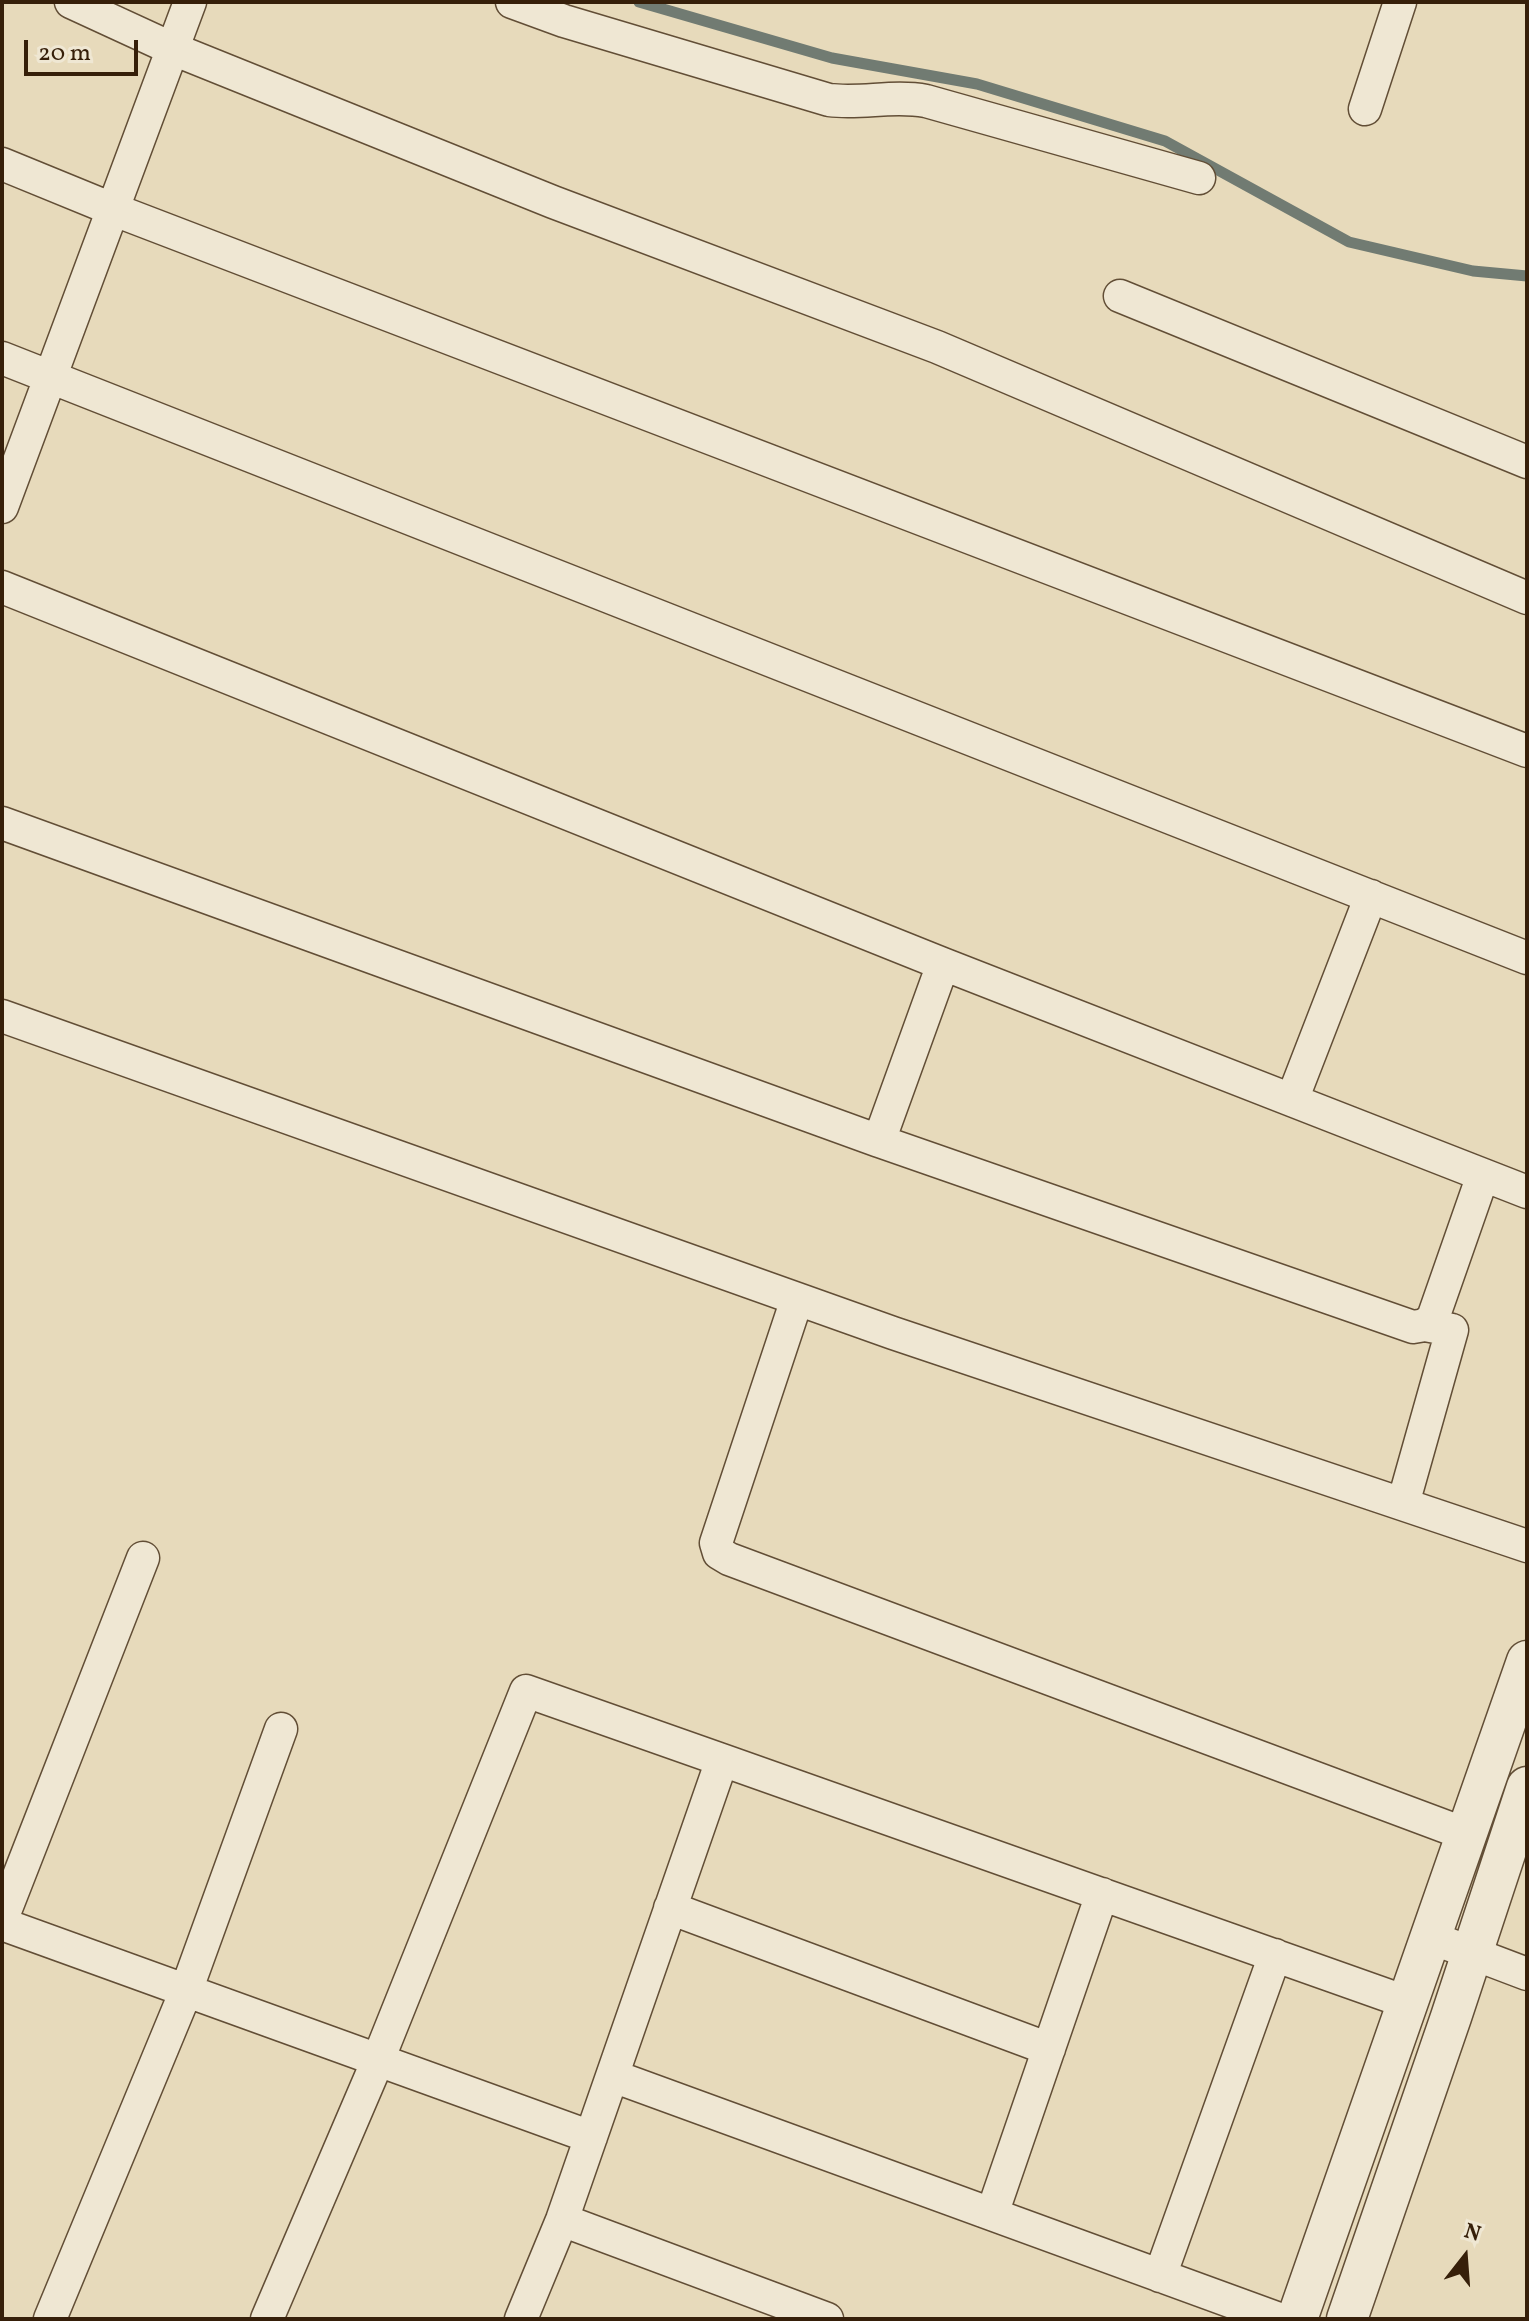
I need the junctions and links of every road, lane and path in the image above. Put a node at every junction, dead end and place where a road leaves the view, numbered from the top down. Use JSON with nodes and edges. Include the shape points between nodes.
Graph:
{"nodes":[{"id":1,"x":71,"y":2,"type":"edge"},
{"id":2,"x":190,"y":2,"type":"edge"},
{"id":3,"x":512,"y":2,"type":"edge"},
{"id":4,"x":1400,"y":2,"type":"edge"},
{"id":5,"x":173,"y":49,"type":"junction"},
{"id":6,"x":1365,"y":109,"type":"dead end"},
{"id":7,"x":2,"y":164,"type":"edge"},
{"id":8,"x":1199,"y":178,"type":"dead end"},
{"id":9,"x":112,"y":209,"type":"junction"},
{"id":10,"x":1120,"y":296,"type":"dead end"},
{"id":11,"x":2,"y":358,"type":"edge"},
{"id":12,"x":49,"y":377,"type":"junction"},
{"id":13,"x":1527,"y":462,"type":"edge"},
{"id":14,"x":2,"y":507,"type":"edge"},
{"id":15,"x":2,"y":587,"type":"edge"},
{"id":16,"x":1527,"y":598,"type":"edge"},
{"id":17,"x":1527,"y":751,"type":"edge"},
{"id":18,"x":2,"y":823,"type":"edge"},
{"id":19,"x":1371,"y":896,"type":"junction"},
{"id":20,"x":1527,"y":958,"type":"edge"},
{"id":21,"x":943,"y":964,"type":"junction"},
{"id":22,"x":2,"y":1016,"type":"edge"},
{"id":23,"x":1292,"y":1100,"type":"junction"},
{"id":24,"x":879,"y":1141,"type":"junction"},
{"id":25,"x":1483,"y":1175,"type":"junction"},
{"id":26,"x":1527,"y":1192,"type":"edge"},
{"id":27,"x":797,"y":1299,"type":"junction"},
{"id":28,"x":1425,"y":1325,"type":"junction"},
{"id":29,"x":1403,"y":1504,"type":"junction"},
{"id":30,"x":1527,"y":1546,"type":"edge"},
{"id":31,"x":143,"y":1558,"type":"dead end"},
{"id":32,"x":1527,"y":1661,"type":"edge"},
{"id":33,"x":281,"y":1729,"type":"dead end"},
{"id":34,"x":722,"y":1760,"type":"junction"},
{"id":35,"x":1524,"y":1806,"type":"edge"},
{"id":36,"x":1468,"y":1835,"type":"junction"},
{"id":37,"x":1102,"y":1894,"type":"junction"},
{"id":38,"x":670,"y":1908,"type":"junction"},
{"id":39,"x":2,"y":1922,"type":"edge"},
{"id":40,"x":1432,"y":1938,"type":"junction"},
{"id":41,"x":1473,"y":1954,"type":"junction"},
{"id":42,"x":1275,"y":1955,"type":"junction"},
{"id":43,"x":1527,"y":1974,"type":"edge"},
{"id":44,"x":186,"y":1991,"type":"junction"},
{"id":45,"x":1409,"y":2003,"type":"junction"},
{"id":46,"x":1049,"y":2049,"type":"junction"},
{"id":47,"x":378,"y":2060,"type":"junction"},
{"id":48,"x":613,"y":2076,"type":"junction"},
{"id":49,"x":591,"y":2137,"type":"junction"},
{"id":50,"x":992,"y":2214,"type":"junction"},
{"id":51,"x":562,"y":2220,"type":"junction"},
{"id":52,"x":1160,"y":2276,"type":"junction"},
{"id":53,"x":50,"y":2319,"type":"edge"},
{"id":54,"x":267,"y":2319,"type":"edge"},
{"id":55,"x":521,"y":2319,"type":"edge"},
{"id":56,"x":827,"y":2319,"type":"edge"},
{"id":57,"x":1279,"y":2319,"type":"edge"},
{"id":58,"x":1297,"y":2319,"type":"edge"},
{"id":59,"x":1347,"y":2319,"type":"edge"}],
"edges":[{"from":1,"to":5,"type":"street"},
{"from":2,"to":5,"type":"street"},
{"from":3,"to":8,"type":"street","via":[[829,100],[926,101]]},
{"from":4,"to":6,"type":"street"},
{"from":5,"to":9,"type":"street"},
{"from":5,"to":16,"type":"street","via":[[553,202],[937,347]]},
{"from":7,"to":9,"type":"street"},
{"from":9,"to":12,"type":"street"},
{"from":9,"to":17,"type":"street"},
{"from":10,"to":13,"type":"street"},
{"from":11,"to":12,"type":"street"},
{"from":12,"to":14,"type":"street"},
{"from":12,"to":19,"type":"street"},
{"from":15,"to":21,"type":"street"},
{"from":18,"to":24,"type":"street"},
{"from":19,"to":20,"type":"street"},
{"from":19,"to":23,"type":"street"},
{"from":21,"to":23,"type":"street"},
{"from":21,"to":24,"type":"street"},
{"from":22,"to":27,"type":"street"},
{"from":23,"to":25,"type":"street"},
{"from":24,"to":28,"type":"street","via":[[1413,1327]]},
{"from":25,"to":26,"type":"street"},
{"from":25,"to":28,"type":"street","via":[[1433,1318]]},
{"from":27,"to":29,"type":"street"},
{"from":27,"to":36,"type":"street","via":[[716,1543],[719,1553]]},
{"from":28,"to":29,"type":"street","via":[[1452,1330]]},
{"from":29,"to":30,"type":"street"},
{"from":31,"to":39,"type":"street"},
{"from":32,"to":36,"type":"street"},
{"from":33,"to":44,"type":"street"},
{"from":34,"to":37,"type":"street"},
{"from":34,"to":38,"type":"street"},
{"from":34,"to":47,"type":"street","via":[[526,1691]]},
{"from":35,"to":41,"type":"street"},
{"from":36,"to":40,"type":"street"},
{"from":37,"to":42,"type":"street"},
{"from":37,"to":46,"type":"street"},
{"from":38,"to":46,"type":"street"},
{"from":38,"to":48,"type":"street"},
{"from":39,"to":44,"type":"street"},
{"from":40,"to":41,"type":"street"},
{"from":40,"to":45,"type":"street"},
{"from":41,"to":43,"type":"street"},
{"from":41,"to":59,"type":"street"},
{"from":42,"to":45,"type":"street"},
{"from":42,"to":52,"type":"street"},
{"from":44,"to":47,"type":"street"},
{"from":44,"to":53,"type":"street"},
{"from":45,"to":58,"type":"street"},
{"from":46,"to":50,"type":"street"},
{"from":47,"to":49,"type":"street"},
{"from":47,"to":54,"type":"street"},
{"from":48,"to":49,"type":"street"},
{"from":48,"to":50,"type":"street"},
{"from":49,"to":51,"type":"street"},
{"from":50,"to":52,"type":"street"},
{"from":51,"to":55,"type":"street"},
{"from":51,"to":56,"type":"street"},
{"from":52,"to":57,"type":"street"}]}
